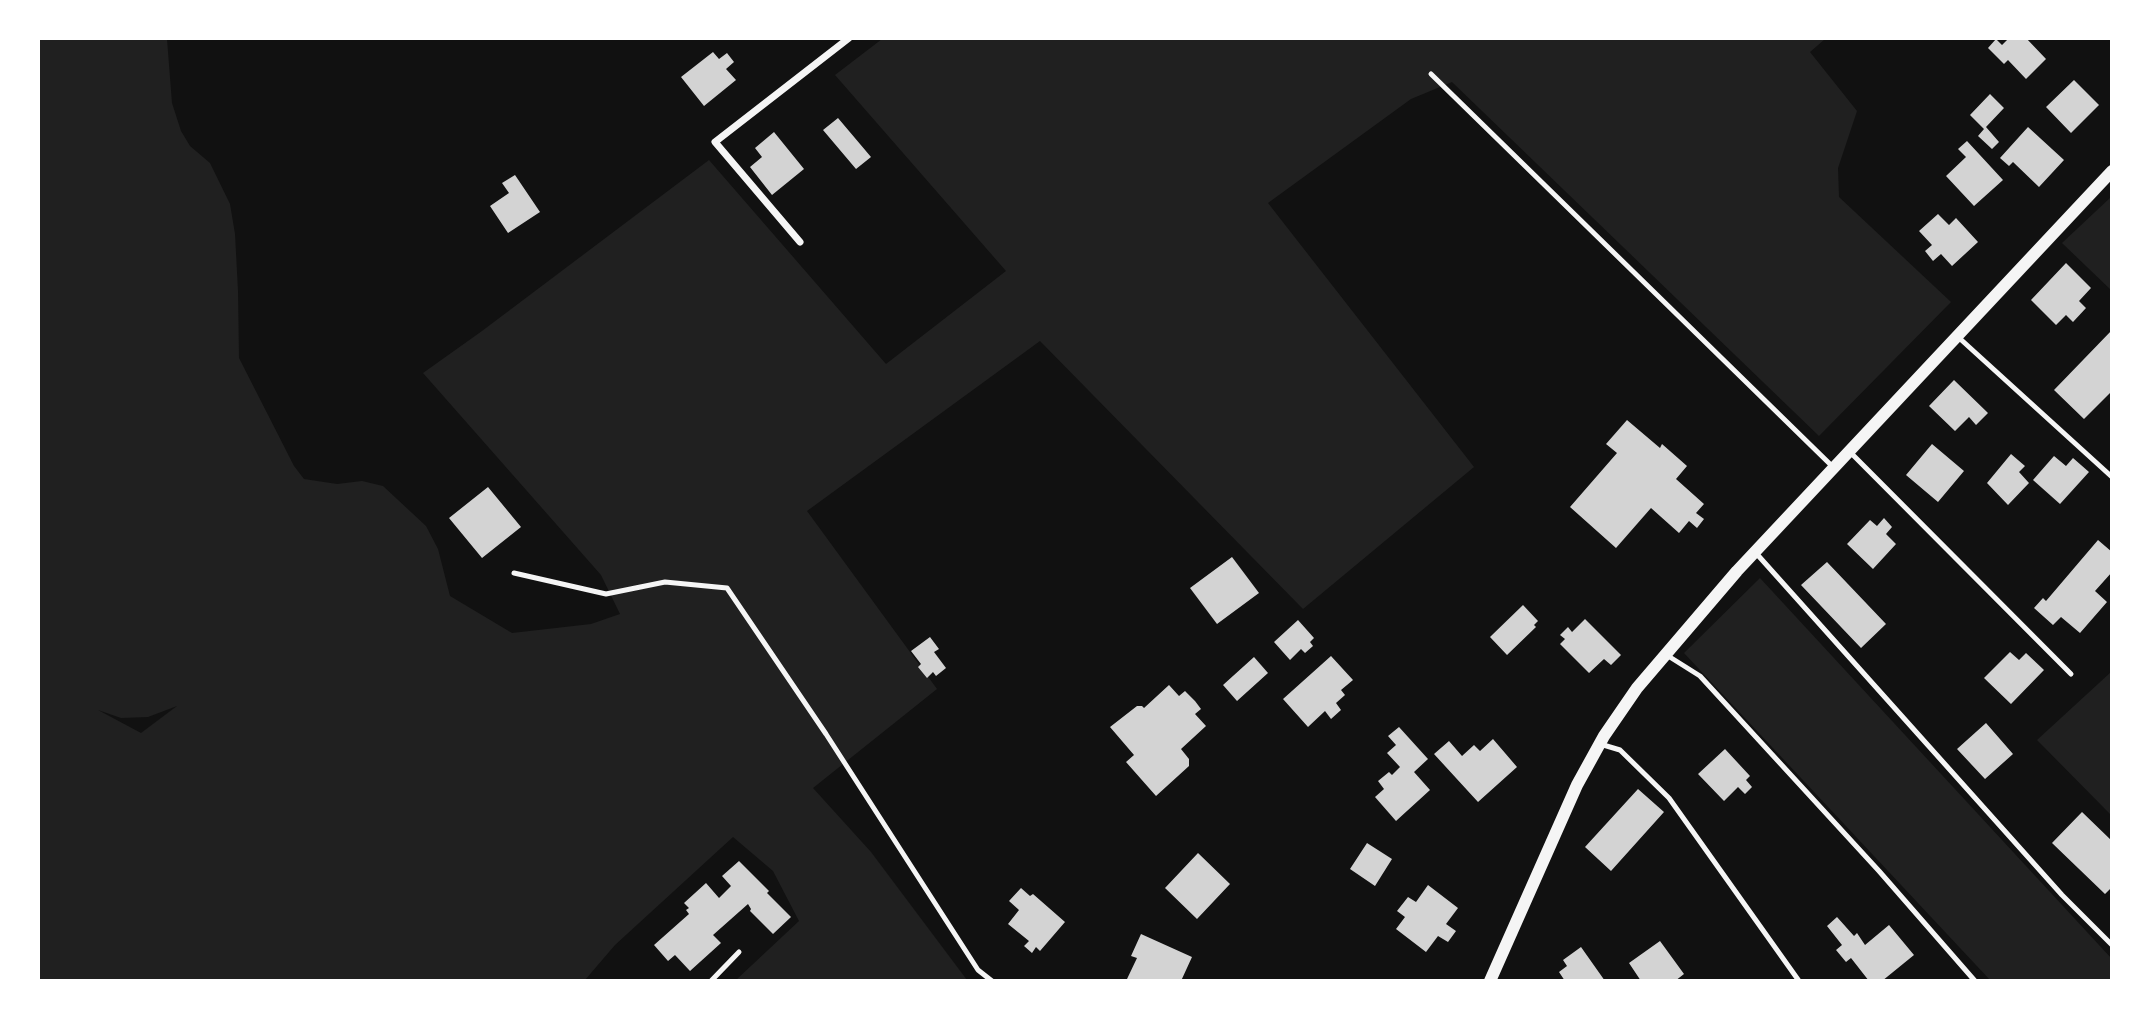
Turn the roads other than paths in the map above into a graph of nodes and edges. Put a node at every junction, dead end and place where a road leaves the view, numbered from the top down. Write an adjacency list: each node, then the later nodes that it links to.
1 (849, 38): 4 (street)
2 (1431, 74): 7 (lane)
3 (2112, 172): 5 (street)
4 (800, 242)
5 (1956, 336): 6 (street); 8 (lane)
6 (1849, 451): 7 (street); 12 (lane)
7 (1833, 467): 9 (street)
8 (2112, 477)
9 (1755, 552): 11 (street); 14 (lane)
10 (514, 573): 17 (lane)
11 (1665, 654): 13 (street); 20 (lane)
12 (2071, 674)
13 (1600, 744): 18 (street); 19 (lane)
14 (2112, 945)
15 (739, 952): 16 (lane)
16 (711, 981)
17 (992, 981)
18 (1490, 981)
19 (1799, 981)
20 (1975, 981)

